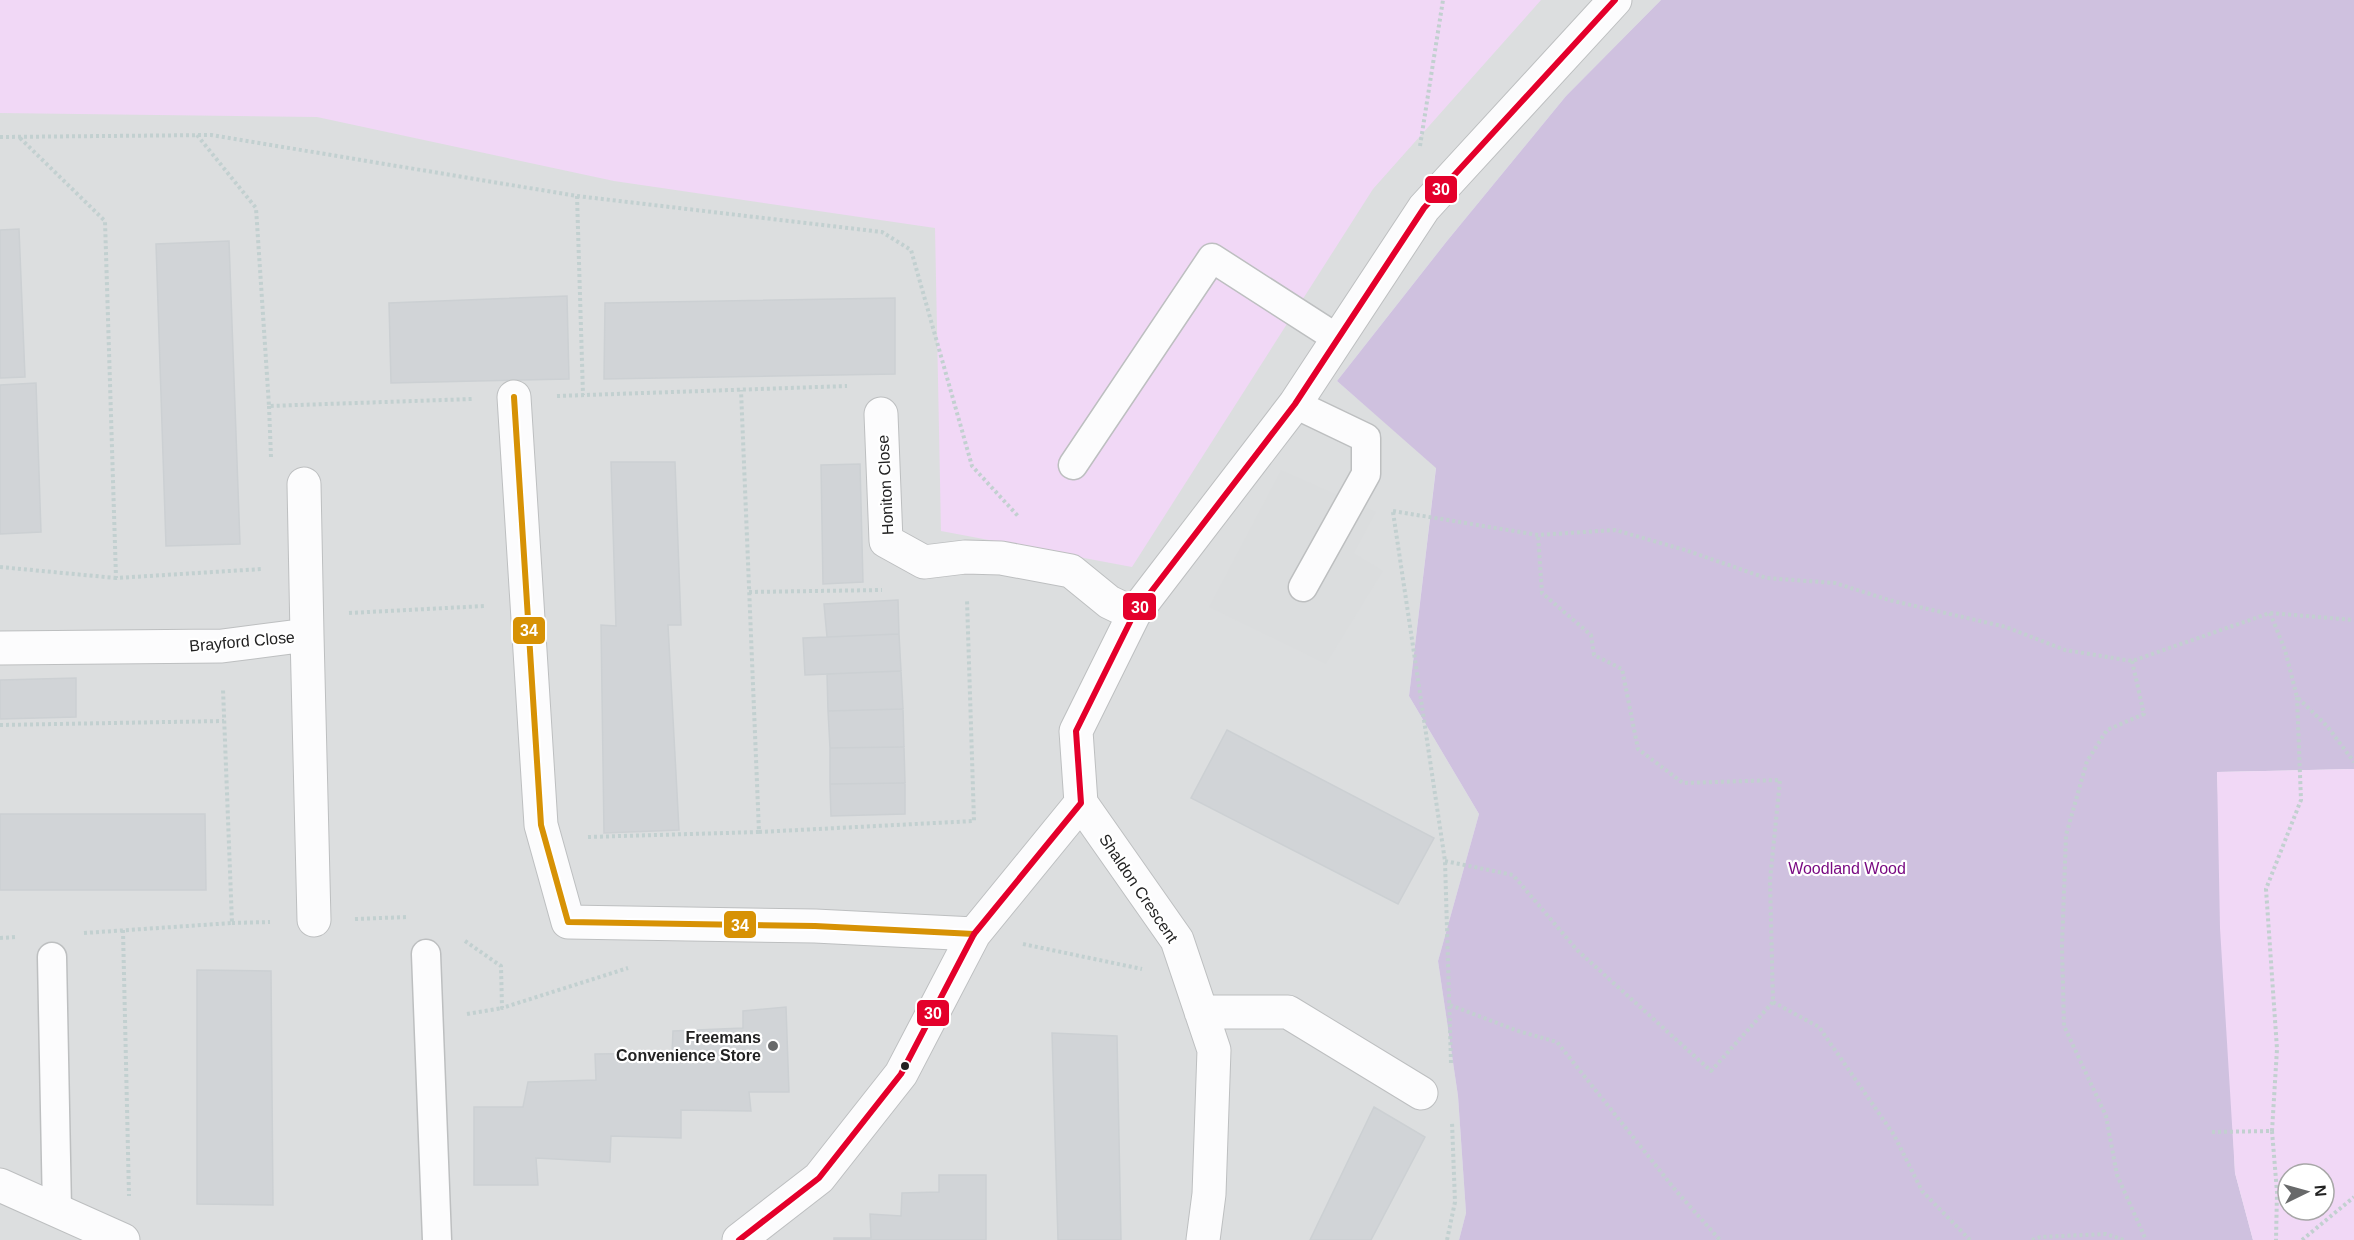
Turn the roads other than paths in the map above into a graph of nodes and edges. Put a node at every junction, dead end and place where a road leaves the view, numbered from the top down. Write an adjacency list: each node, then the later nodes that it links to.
1 (1615, 0): 2 (street)
2 (1338, 339): 4 (street); 6 (lane)
3 (514, 397): 14 (street)
4 (1295, 404): 8 (lane); 9 (street)
5 (881, 414): 9 (street, Honiton Close)
6 (1073, 465)
7 (304, 484): 10 (street)
8 (1303, 587)
9 (1134, 614): 12 (street)
10 (307, 625): 11 (street, Brayford Close); 13 (street, Brayford Close)
11 (0, 648)
12 (1081, 803): 14 (street); 17 (street, Shaldon Crescent)
13 (314, 920)
14 (974, 934): 23 (street)
15 (426, 954): 22 (lane)
16 (52, 957): 20 (lane)
17 (1201, 1012): 18 (street); 24 (street, Shaldon Crescent)
18 (1421, 1093)
19 (0, 1185): 20 (street)
20 (57, 1210): 21 (street)
21 (123, 1240)
22 (437, 1240)
23 (739, 1240)
24 (1203, 1240)

